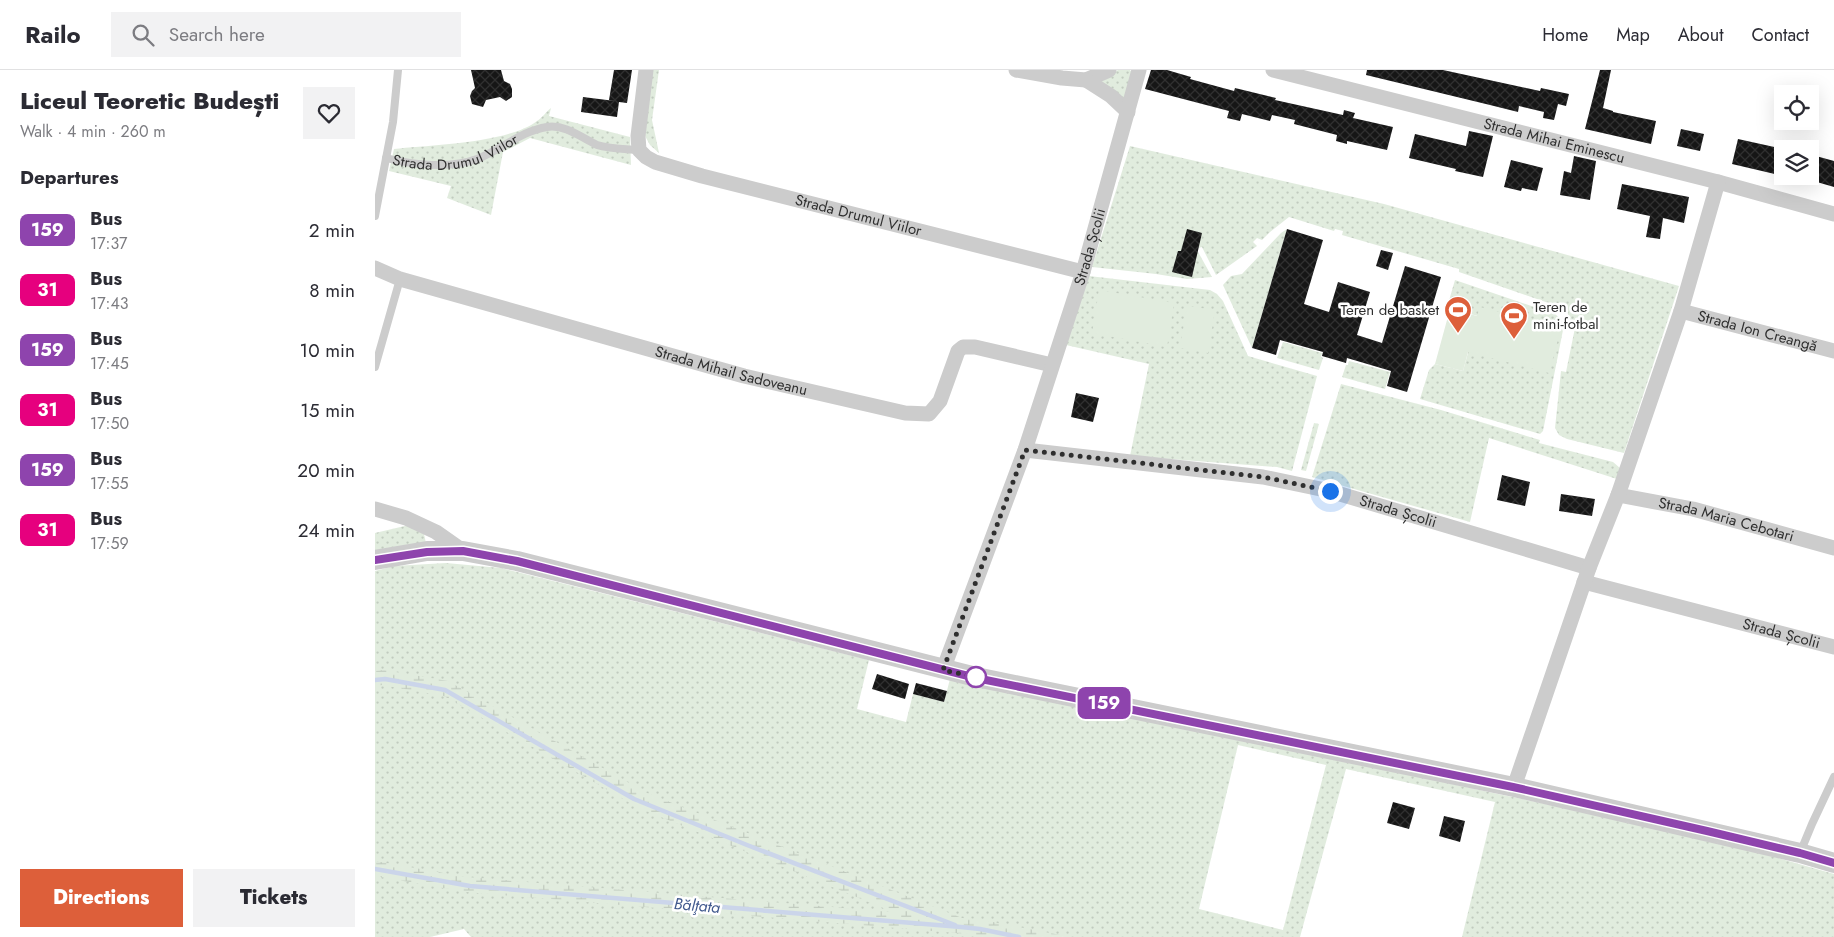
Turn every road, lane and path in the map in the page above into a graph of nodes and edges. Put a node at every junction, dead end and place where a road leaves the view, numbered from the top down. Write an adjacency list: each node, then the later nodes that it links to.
1 (398, 70): 10 (lane)
2 (646, 70): 9 (street)
3 (1016, 70): 7 (street)
4 (1109, 70): 7 (street)
5 (1139, 70): 8 (street, Strada Școlii)
6 (1273, 70): 11 (street, Strada Mihai Eminescu)
7 (1086, 80): 8 (street)
8 (1128, 112): 15 (street, Strada Școlii)
9 (639, 150): 10 (lane, Strada Drumul Viilor); 15 (street, Strada Drumul Viilor)
10 (386, 158): 13 (lane)
11 (1718, 182): 12 (street, Strada Mihai Eminescu); 17 (street)
12 (1834, 214)
13 (375, 216)
14 (375, 268): 16 (street, Strada Mihail Sadoveanu)
15 (1083, 272): 19 (street, Strada Școlii)
16 (400, 279): 19 (street, Strada Mihail Sadoveanu); 20 (lane)
17 (1681, 311): 18 (street, Strada Ion Creangă); 22 (street)
18 (1834, 351)
19 (1052, 365): 21 (street, Strada Școlii)
20 (375, 367)
21 (1025, 450): 27 (street, Strada Școlii); 29 (street, Strada Școlii)
22 (1618, 495): 24 (street, Strada Maria Cebotari); 27 (street)
23 (375, 509): 25 (street)
24 (1834, 548)
25 (463, 551): 26 (street); 29 (street)
26 (375, 560)
27 (1586, 575): 28 (street, Strada Școlii); 31 (street)
28 (1834, 646)
29 (943, 670): 31 (street)
30 (1834, 777): 32 (lane)
31 (1513, 787): 32 (street)
32 (1800, 853): 33 (street)
33 (1834, 864)

